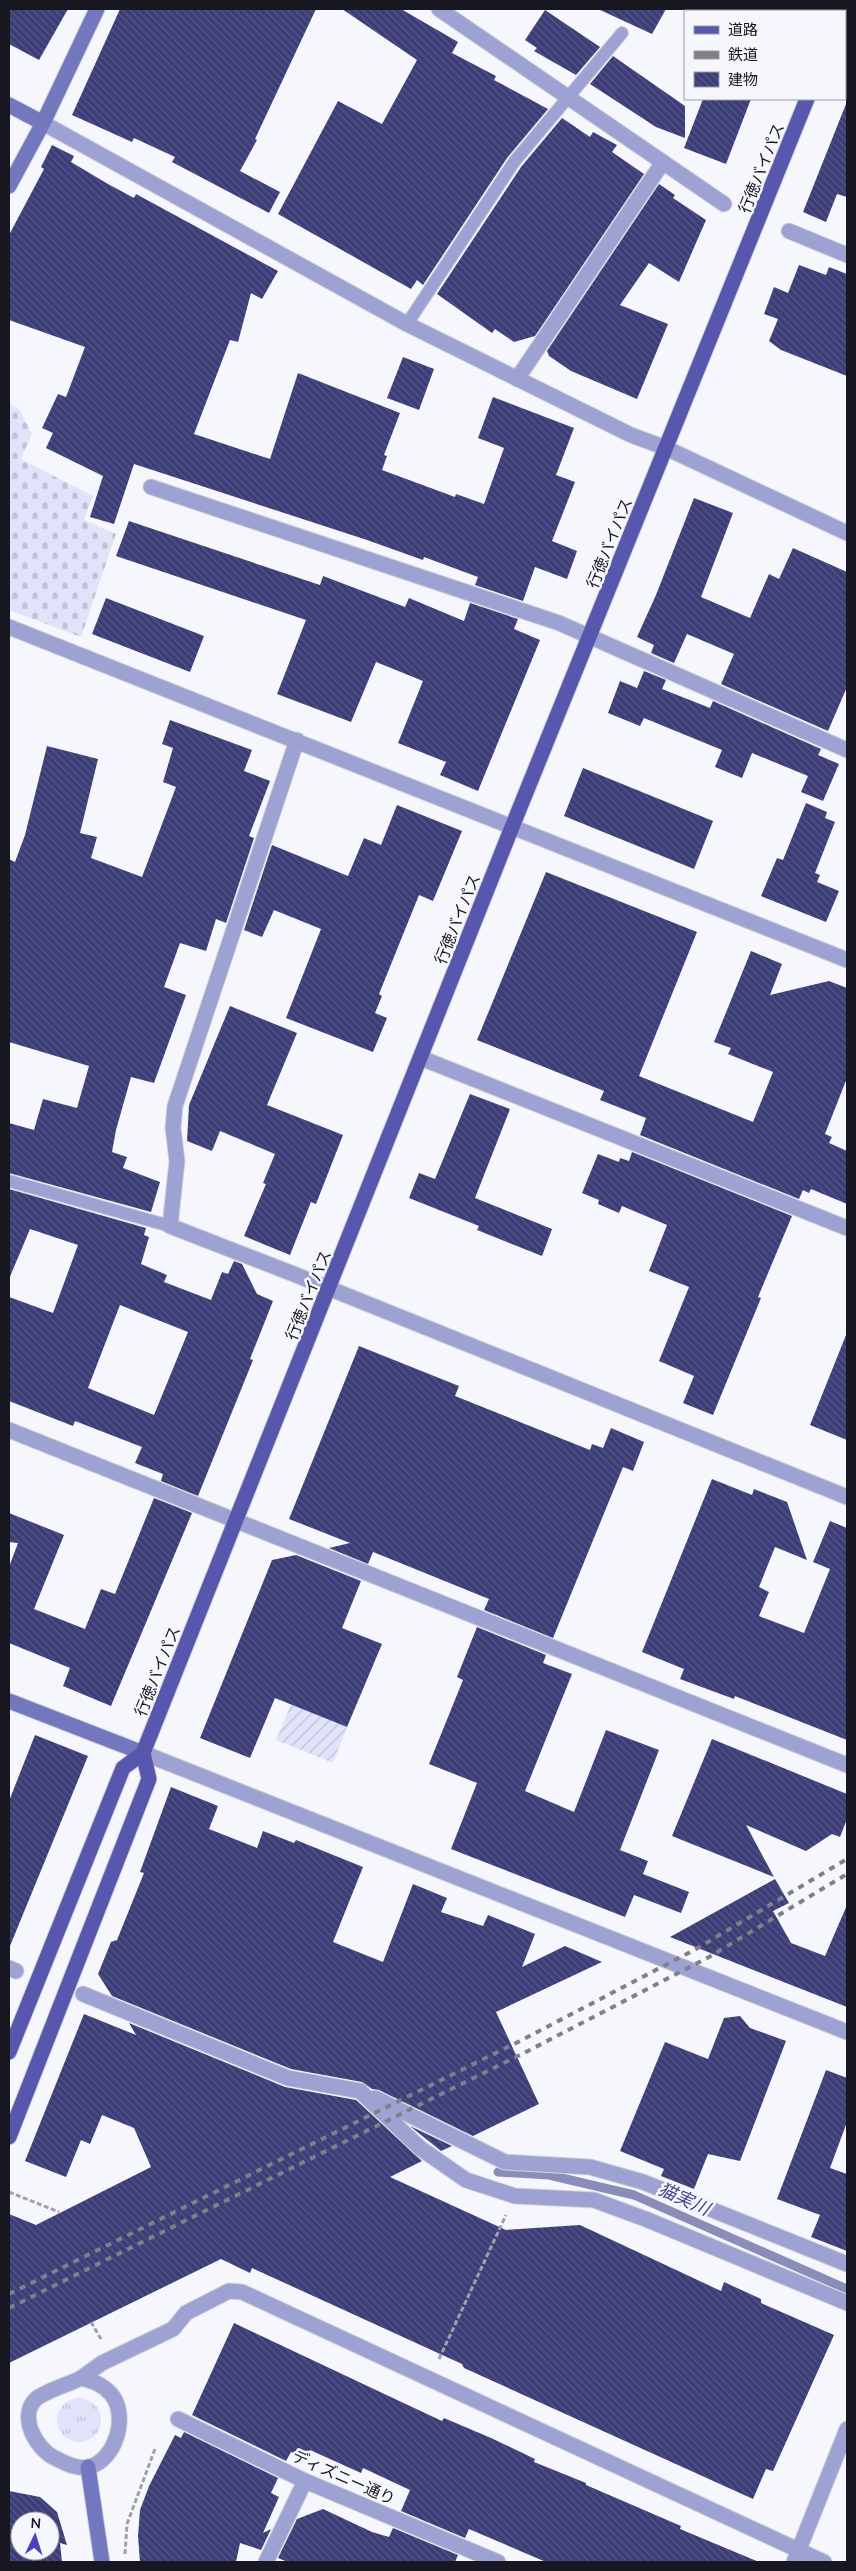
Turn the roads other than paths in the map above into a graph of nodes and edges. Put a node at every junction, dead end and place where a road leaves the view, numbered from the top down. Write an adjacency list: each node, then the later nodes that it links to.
1 (97, 9): 7 (street)
2 (439, 9): 4 (street)
3 (622, 33): 4 (lane)
4 (568, 97): 8 (street); 13 (lane)
5 (807, 100): 15 (main road, 行徳バイパス)
6 (9, 104): 7 (street)
7 (43, 123): 9 (street); 13 (street)
8 (663, 162): 10 (street); 14 (street)
9 (9, 186)
10 (724, 204)
11 (789, 231): 12 (street)
12 (847, 255)
13 (407, 324): 14 (street)
14 (517, 379): 15 (street)
15 (666, 448): 17 (street); 19 (main road, 行徳バイパス)
16 (152, 487): 19 (street)
17 (847, 533)
18 (9, 626): 20 (street)
19 (590, 636): 21 (street); 22 (main road, 行徳バイパス)
20 (297, 740): 22 (street); 26 (street)
21 (847, 750)
22 (512, 826): 23 (street); 24 (main road, 行徳バイパス)
23 (847, 960)
24 (421, 1058): 27 (street); 28 (main road, 行徳バイパス)
25 (9, 1181): 26 (lane)
26 (170, 1226): 28 (street)
27 (847, 1228)
28 (330, 1288): 30 (street); 31 (main road, 行徳バイパス)
29 (9, 1430): 31 (street)
30 (847, 1497)
31 (235, 1520): 33 (main road, 行徳バイパス); 34 (street)
32 (9, 1701): 33 (street)
33 (143, 1753): 36 (street); 37 (main road); 39 (main road)
34 (847, 1765)
35 (83, 1994): 38 (street)
36 (847, 2032)
37 (9, 2052)
38 (360, 2091): 40 (street); 41 (street)
39 (9, 2137)
40 (847, 2264)
41 (847, 2303)
42 (81, 2378): 45 (street); 45 (street); 47 (street)
43 (178, 2419): 46 (street, ディズニー通り)
44 (847, 2429): 47 (street)
45 (88, 2467): 48 (street)
46 (305, 2481): 49 (street); 50 (street, ディズニー通り)
47 (796, 2557): 51 (street)
48 (102, 2562)
49 (266, 2562)
50 (498, 2562)
51 (824, 2562)

